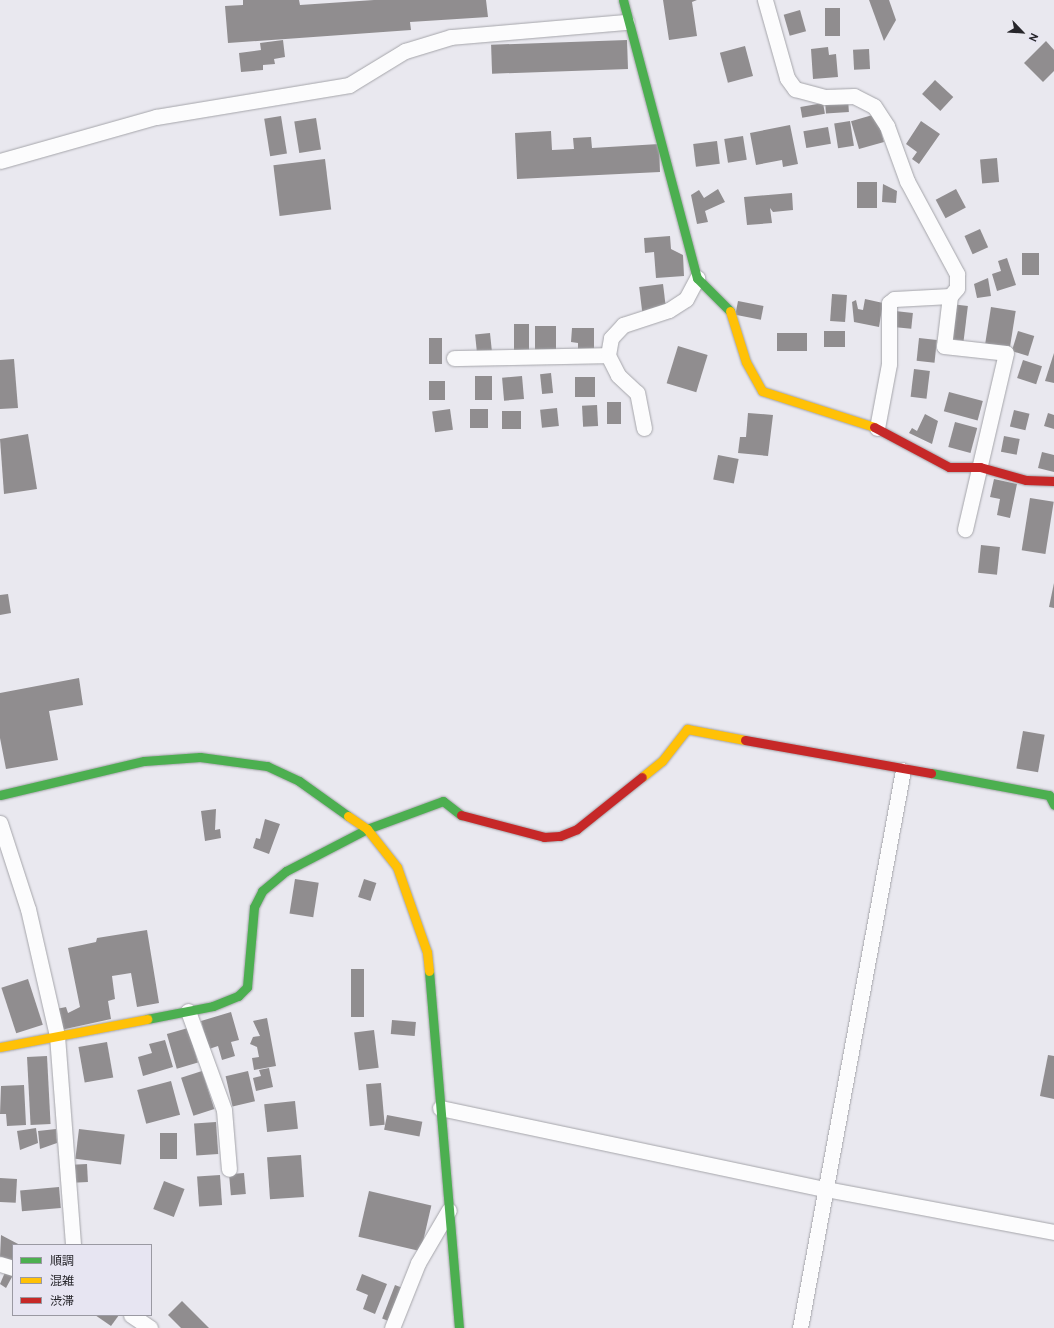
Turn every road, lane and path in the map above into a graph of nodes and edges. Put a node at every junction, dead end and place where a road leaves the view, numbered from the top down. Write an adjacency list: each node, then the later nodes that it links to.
1 (623, 0): 3 (street)
2 (765, 0): 6 (street)
3 (626, 22): 4 (street); 5 (street)
4 (0, 161)
5 (697, 278): 7 (street); 10 (street)
6 (950, 296): 10 (street); 11 (street)
7 (608, 355): 8 (street); 9 (street)
8 (454, 358)
9 (644, 428)
10 (877, 428): 11 (street)
11 (980, 467): 12 (street); 13 (street)
12 (1054, 481)
13 (965, 529)
14 (903, 770): 16 (street); 18 (street); 24 (street)
15 (0, 795): 18 (street)
16 (1054, 805)
17 (0, 822): 20 (street)
18 (368, 829): 19 (street); 22 (street)
19 (188, 1011): 20 (street); 23 (street)
20 (57, 1036): 21 (street); 27 (street)
21 (0, 1047)
22 (440, 1108): 24 (street); 25 (street)
23 (229, 1169)
24 (826, 1190): 26 (street); 34 (street)
25 (449, 1210): 32 (street); 33 (street)
26 (1054, 1232)
27 (73, 1244)
28 (0, 1264): 29 (street)
29 (12, 1268)
30 (133, 1316): 31 (street)
31 (150, 1328)
32 (392, 1328)
33 (459, 1328)
34 (800, 1328)

